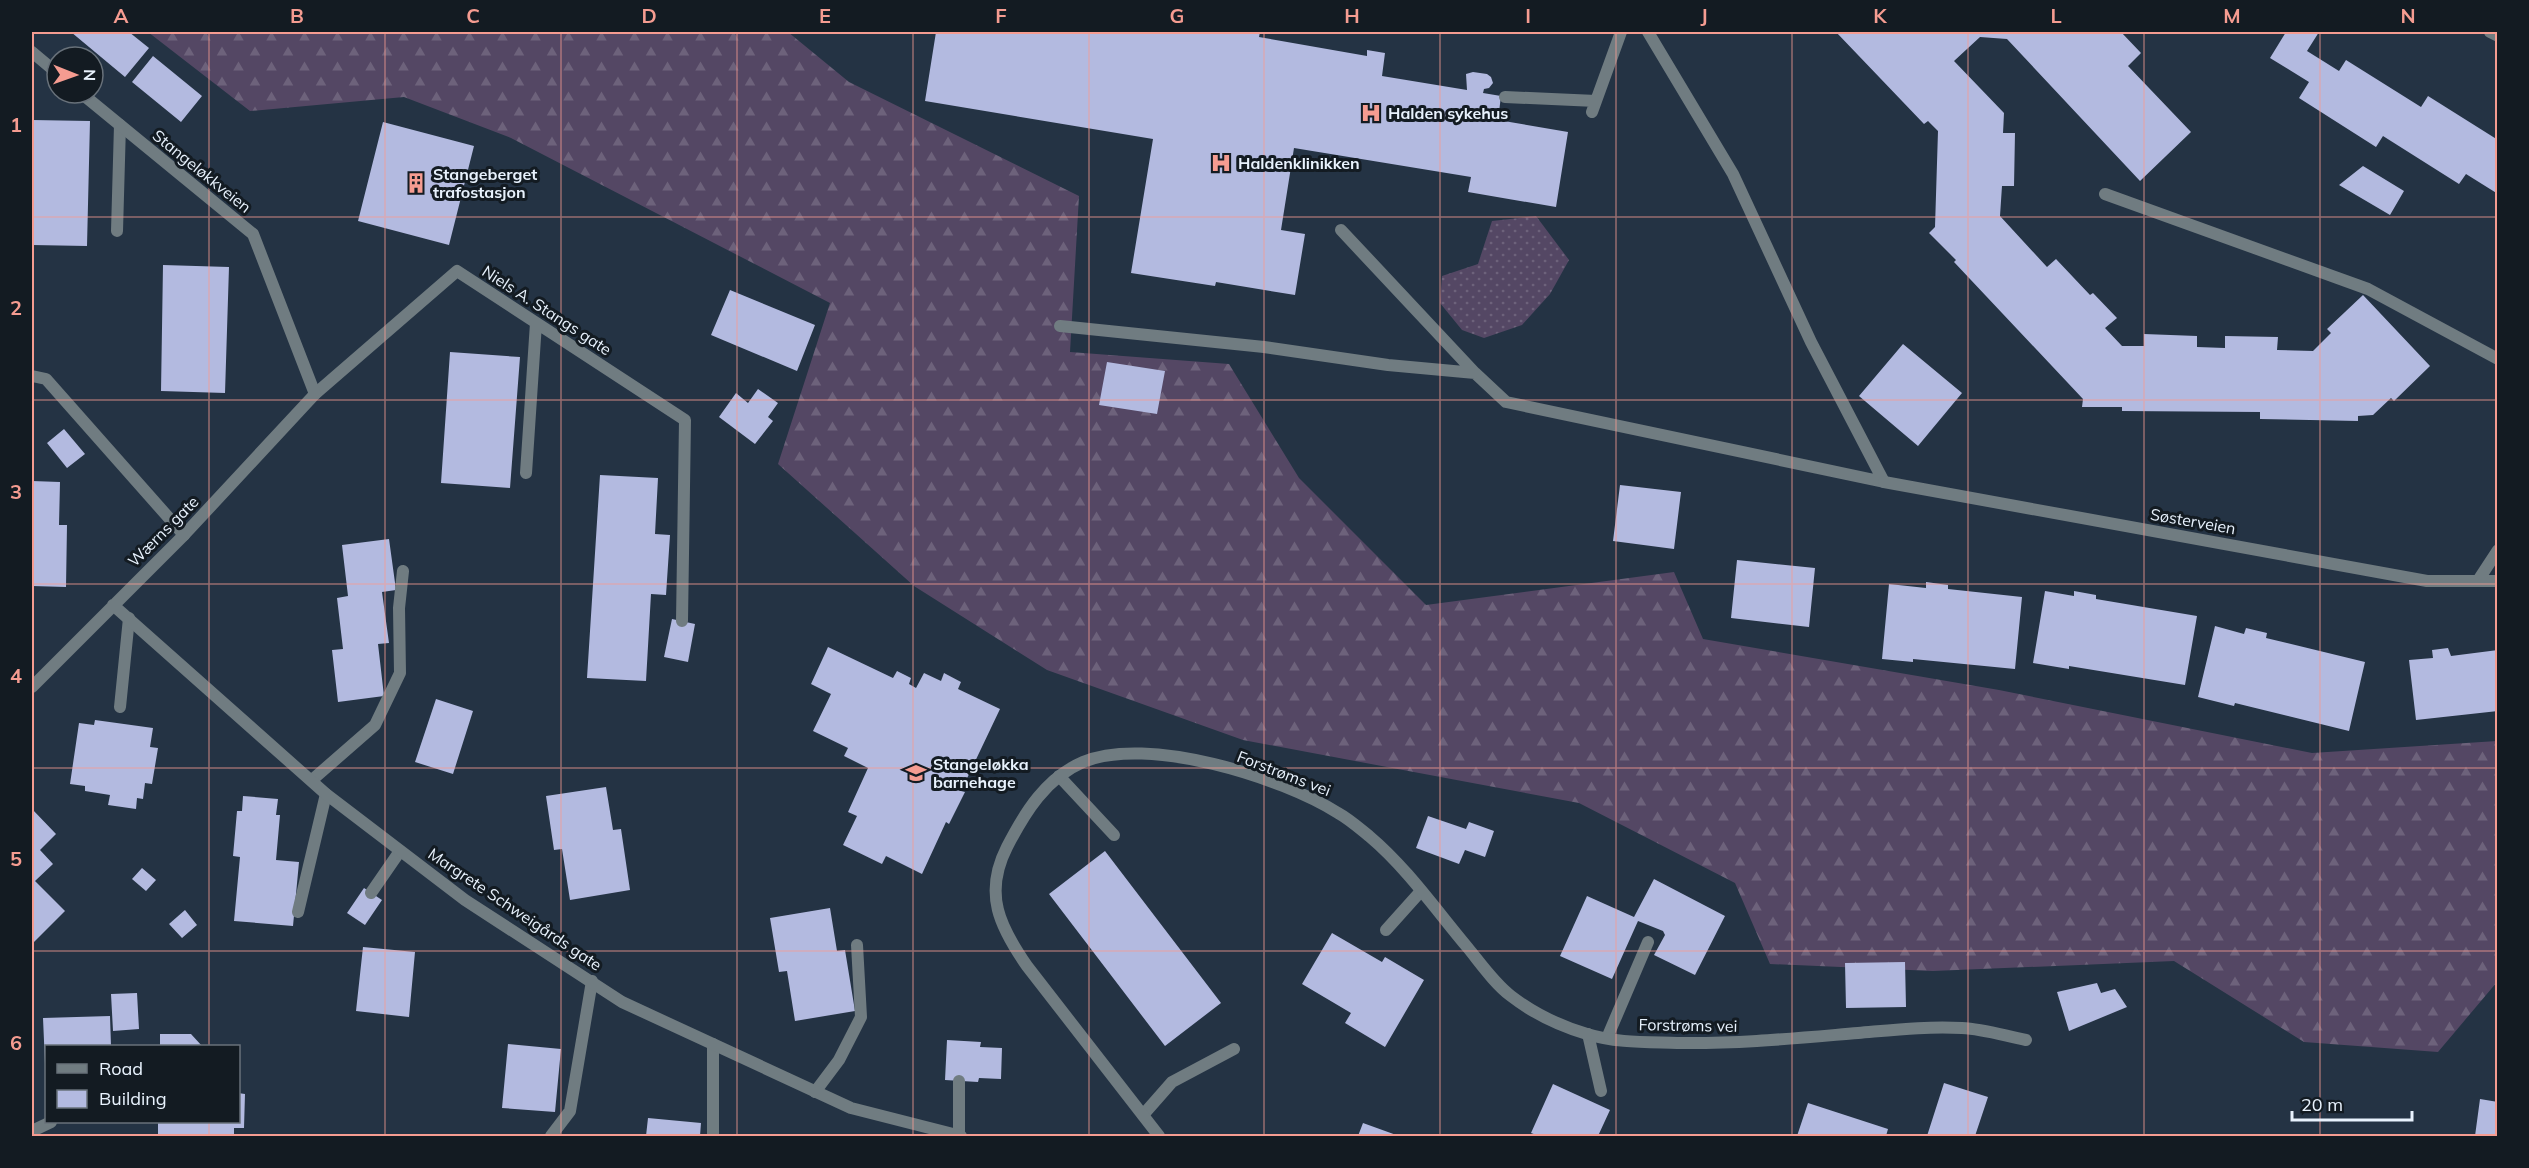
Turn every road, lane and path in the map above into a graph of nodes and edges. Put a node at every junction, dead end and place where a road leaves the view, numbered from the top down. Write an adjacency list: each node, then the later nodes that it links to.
1 (1621, 32): 7 (street)
2 (1648, 32): 20 (street)
3 (2490, 32): 4 (street)
4 (2498, 36)
5 (32, 52): 6 (street)
6 (45, 63)
7 (1505, 97)
8 (96, 105): 9 (street, Stangeløkkveien)
9 (120, 125): 12 (street); 18 (street, Stangeløkkveien)
10 (2105, 194): 15 (street)
11 (1341, 230): 16 (street, Søsterveien)
12 (117, 231)
13 (536, 323): 18 (street, Niels A. Stangs gate); 19 (street); 29 (street, Niels A. Stangs gate)
14 (1060, 326): 16 (street)
15 (2498, 358)
16 (1475, 373): 20 (street, Søsterveien)
17 (32, 376): 21 (street)
18 (315, 394): 21 (street, Wærns gate)
19 (526, 473)
20 (1884, 482): 25 (street, Søsterveien)
21 (184, 535): 27 (street, Wærns gate)
22 (2498, 549): 25 (street)
23 (2498, 563): 25 (street)
24 (403, 571): 33 (street)
25 (2482, 575): 26 (street, Søsterveien)
26 (2498, 581)
27 (113, 604): 28 (street, Margrete Schweigårds gate); 30 (street, Wærns gate)
28 (129, 618): 31 (street); 33 (street, Margrete Schweigårds gate)
29 (682, 621)
30 (32, 687)
31 (120, 707)
32 (1059, 776): 35 (street); 37 (street, Forstrøms vei); 52 (street, Forstrøms vei)
33 (312, 780): 34 (street, Margrete Schweigårds gate)
34 (326, 794): 36 (street, Margrete Schweigårds gate); 39 (street)
35 (1114, 835)
36 (400, 851): 38 (street); 43 (street, Margrete Schweigårds gate)
37 (1421, 891): 40 (street); 44 (street, Forstrøms vei)
38 (371, 893)
39 (298, 912)
40 (1386, 930)
41 (1648, 942): 45 (street)
42 (857, 945): 51 (street)
43 (592, 981): 47 (street, Margrete Schweigårds gate); 56 (street)
44 (1588, 1035): 45 (street, Forstrøms vei); 50 (street)
45 (1607, 1038): 46 (street, Forstrøms vei)
46 (2026, 1040)
47 (713, 1044): 51 (street, Margrete Schweigårds gate); 57 (street)
48 (1234, 1048): 52 (street)
49 (959, 1081): 55 (street)
50 (1600, 1091)
51 (815, 1092): 55 (street, Margrete Schweigårds gate)
52 (1143, 1115): 58 (street, Forstrøms vei)
53 (49, 1123): 54 (street)
54 (32, 1131)
55 (960, 1136)
56 (551, 1137)
57 (713, 1137)
58 (1159, 1137)

